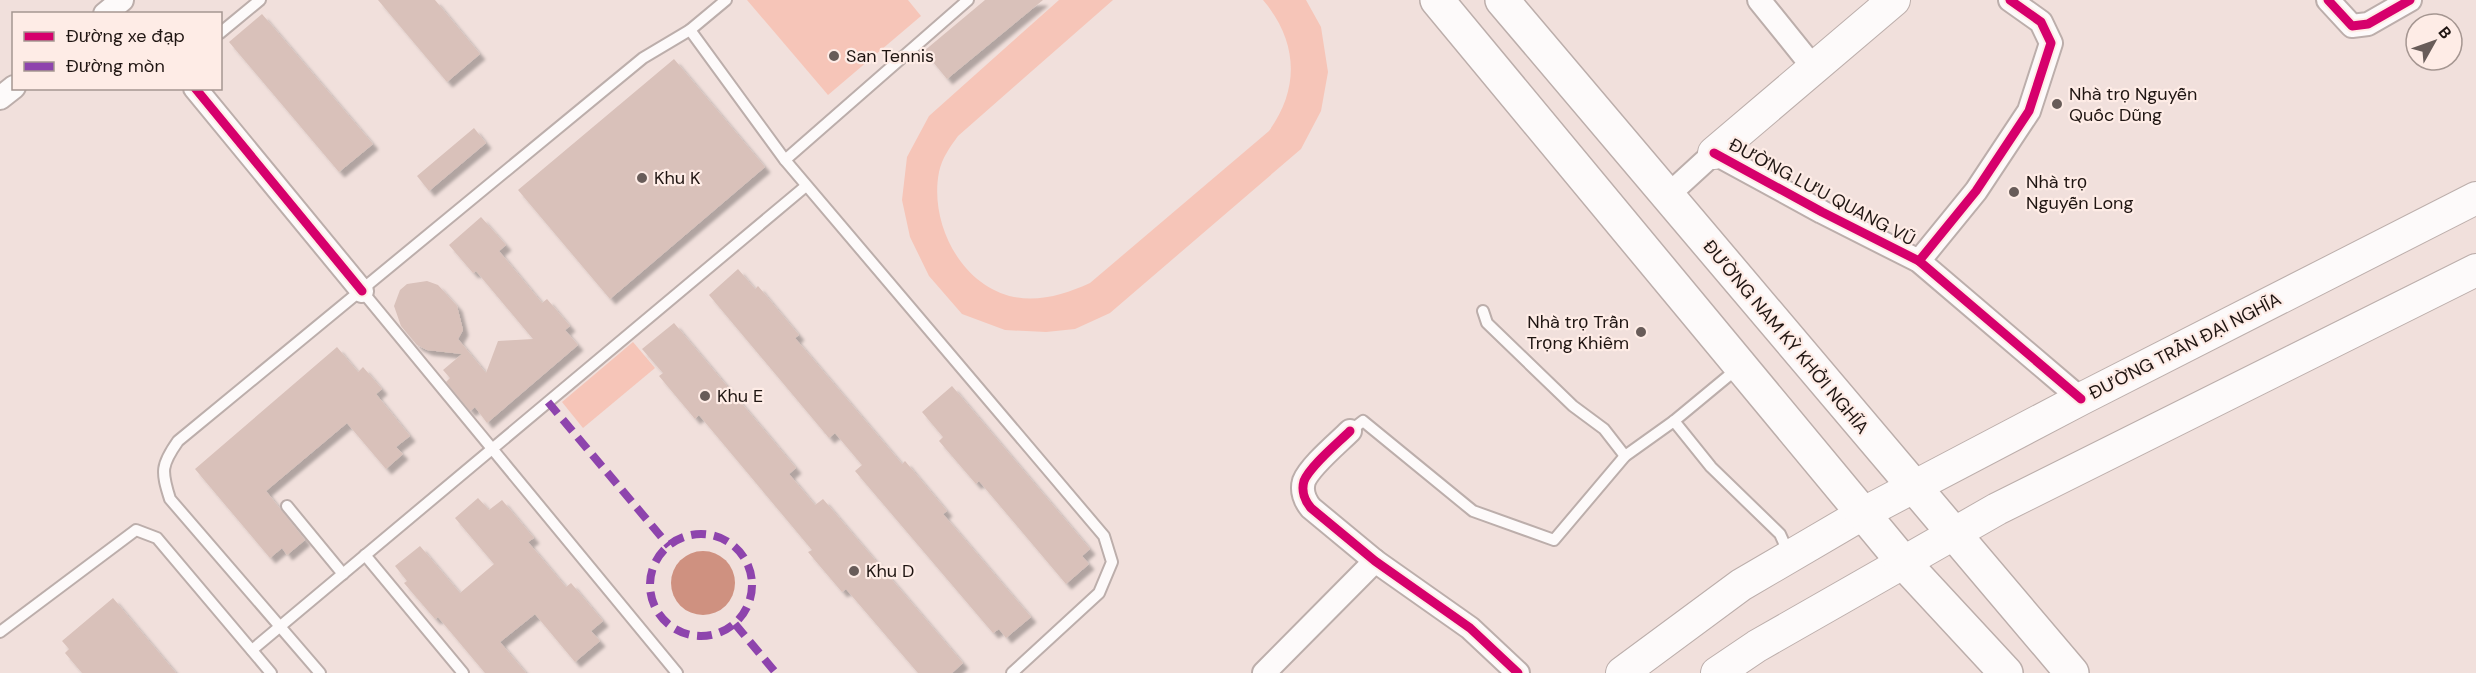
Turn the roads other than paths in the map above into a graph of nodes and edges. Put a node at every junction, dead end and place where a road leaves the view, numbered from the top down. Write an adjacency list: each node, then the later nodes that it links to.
1 (121, 0): 12 (street); 13 (street)
2 (260, 0): 15 (lane)
3 (726, 0): 14 (lane)
4 (968, 0): 21 (lane)
5 (1437, 0): 29 (main road)
6 (1502, 0): 23 (main road, ĐƯỜNG NAM KỲ KHỞI NGHĨA)
7 (1759, 0): 16 (street)
8 (1894, 0): 16 (main road)
9 (2010, 0): 25 (street)
10 (2328, 0): 11 (street)
11 (2410, 0)
12 (107, 12)
13 (130, 12)
14 (690, 30): 21 (lane); 27 (lane)
15 (222, 31)
16 (1813, 67): 20 (main road)
17 (12, 89): 19 (street)
18 (197, 90): 27 (street)
19 (0, 98)
20 (1714, 153): 23 (street); 25 (street, ĐƯỜNG LƯU QUANG VŨ)
21 (785, 160): 22 (lane)
22 (806, 186): 33 (lane); 51 (lane)
23 (1667, 196): 35 (main road, ĐƯỜNG NAM KỲ KHỞI NGHĨA)
24 (2476, 198): 30 (main road, ĐƯỜNG TRẦN ĐẠI NGHĨA)
25 (1919, 261): 30 (street, ĐƯỜNG LƯU QUANG VŨ)
26 (2462, 277): 38 (main road)
27 (362, 291): 33 (lane); 44 (lane)
28 (1483, 311): 34 (lane)
29 (1741, 365): 31 (lane); 37 (main road)
30 (2080, 399): 35 (main road, ĐƯỜNG TRẦN ĐẠI NGHĨA)
31 (1674, 421): 34 (lane); 40 (lane)
32 (1350, 431): 34 (lane); 41 (street)
33 (491, 450): 39 (lane); 50 (lane)
34 (1625, 456)
35 (1912, 487): 37 (main road, ĐƯỜNG TRẦN ĐẠI NGHĨA); 38 (main road, ĐƯỜNG NAM KỲ KHỞI NGHĨA)
36 (287, 506): 43 (lane)
37 (1864, 513): 40 (main road, ĐƯỜNG TRẦN ĐẠI NGHĨA); 42 (main road)
38 (1954, 535): 42 (main road); 57 (main road, ĐƯỜNG NAM KỲ KHỞI NGHĨA)
39 (365, 555): 43 (lane); 49 (lane)
40 (1790, 556): 54 (main road, ĐƯỜNG TRẦN ĐẠI NGHĨA)
41 (1375, 561): 52 (street); 53 (street)
42 (1904, 563): 55 (main road); 56 (main road)
43 (343, 574): 44 (lane)
44 (280, 626): 46 (lane); 48 (lane)
45 (0, 632): 46 (lane)
46 (252, 650): 47 (lane)
47 (271, 673)
48 (321, 673)
49 (463, 673)
50 (677, 673)
51 (1012, 673)
52 (1264, 673)
53 (1518, 673)
54 (1622, 673)
55 (1717, 673)
56 (2006, 673)
57 (2072, 673)

